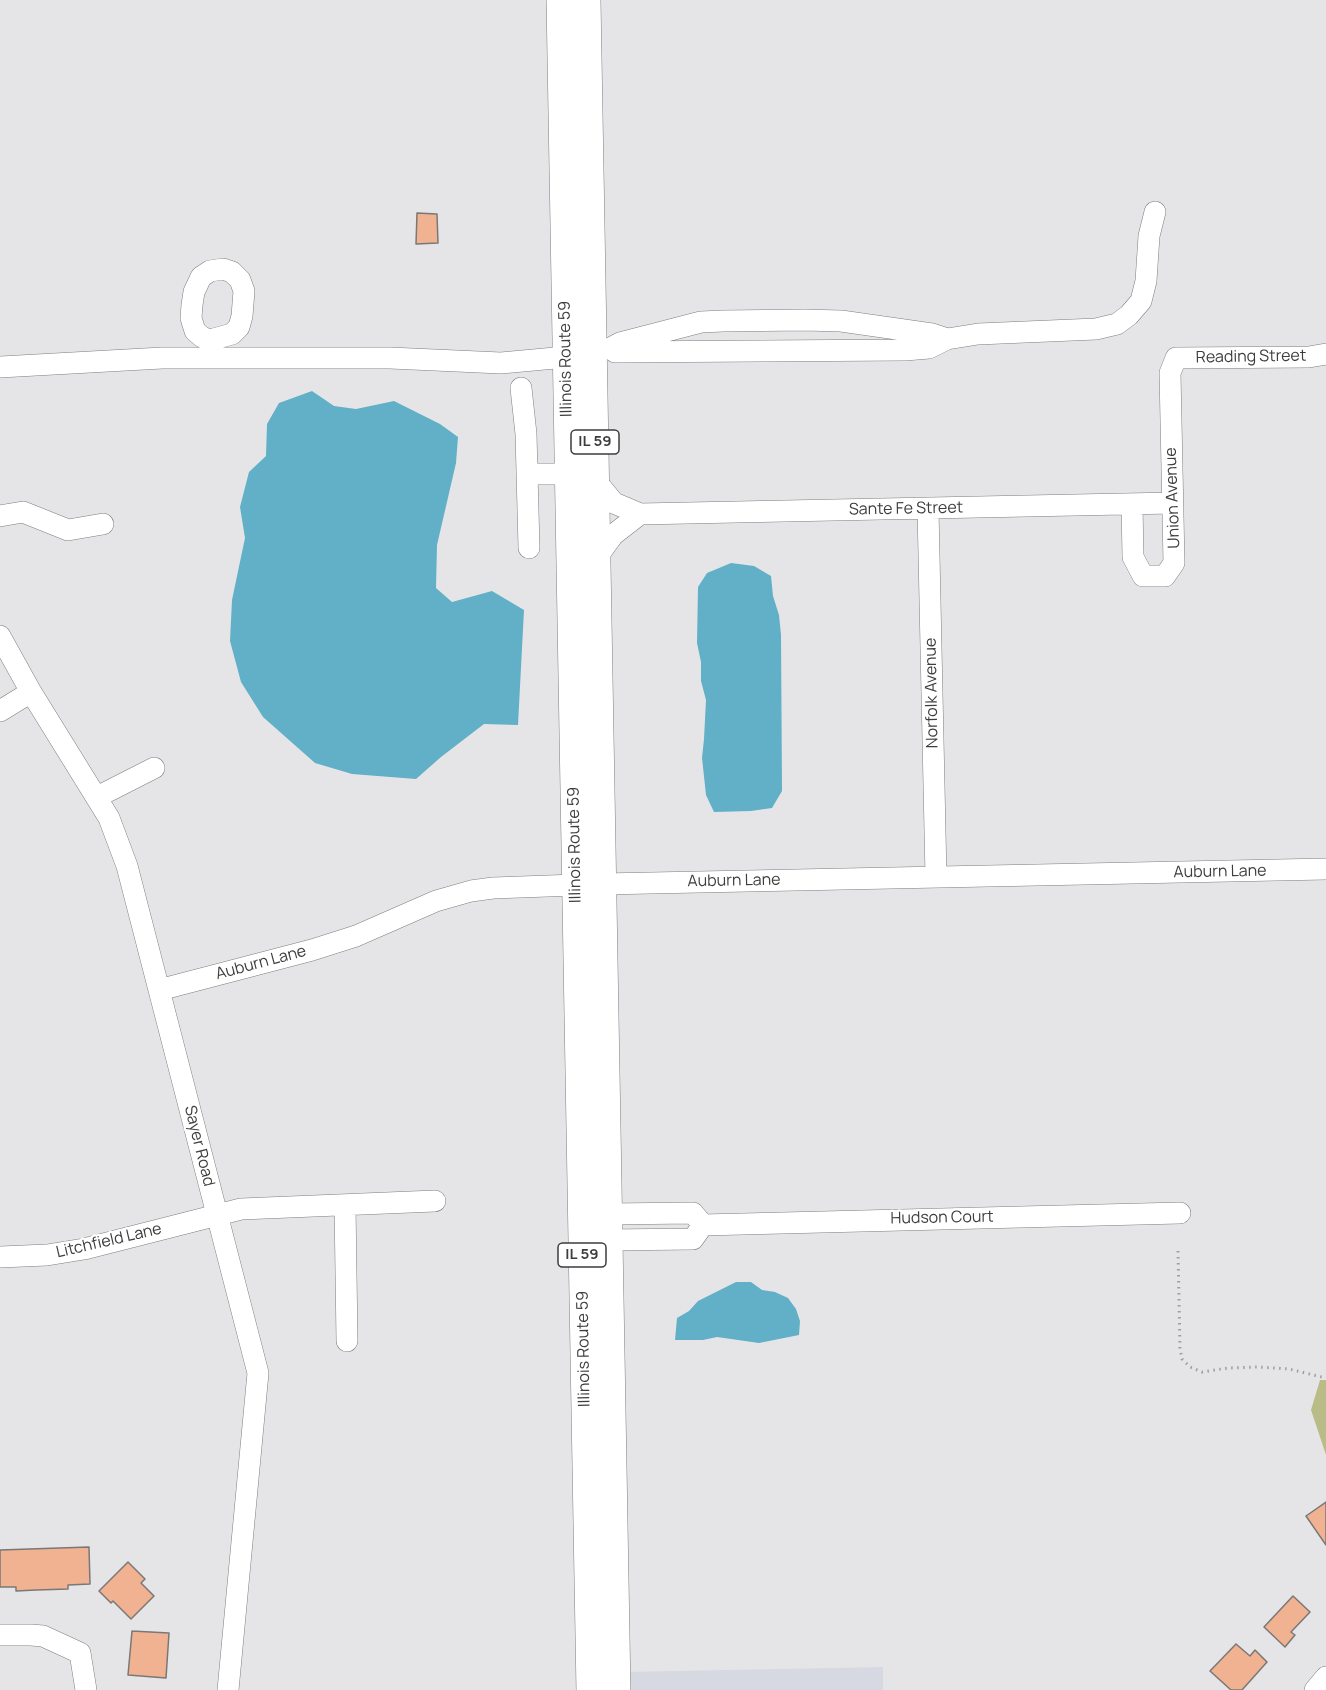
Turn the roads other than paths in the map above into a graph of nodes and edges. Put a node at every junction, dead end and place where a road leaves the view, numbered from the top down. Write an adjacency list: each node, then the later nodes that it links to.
1 (560, 0): 9 (main road, Illinois Route 59 / IL 59)
2 (587, 0): 7 (main road, Illinois Route 59 / IL 59)
3 (1155, 212): 6 (street)
4 (195, 331): 5 (street); 5 (street); 11 (street)
5 (232, 334): 12 (street)
6 (947, 339): 7 (street); 7 (street)
7 (601, 349): 17 (main road, Illinois Route 59 / IL 59)
8 (1326, 354): 10 (street, Reading Street)
9 (566, 357): 12 (street); 16 (main road, Illinois Route 59 / IL 59)
10 (1176, 357): 18 (street, Union Avenue)
11 (167, 358): 12 (street); 13 (street)
12 (251, 358)
13 (0, 367)
14 (521, 388): 15 (street)
15 (528, 474): 16 (street); 24 (street)
16 (568, 474): 34 (main road, Illinois Route 59 / IL 59)
17 (595, 480): 21 (street, Sante Fe Street); 25 (main road, Illinois Route 59 / IL 59)
18 (1173, 503): 19 (street, Sante Fe Street); 19 (street, Union Avenue)
19 (1132, 505): 20 (street, Sante Fe Street)
20 (928, 509): 21 (street, Sante Fe Street); 32 (street, Norfolk Avenue)
21 (640, 514): 25 (street)
22 (0, 516): 23 (street)
23 (103, 524)
24 (529, 548)
25 (597, 557): 33 (main road, Illinois Route 59 / IL 59)
26 (0, 636): 27 (street, Sayer Road)
27 (31, 692): 28 (street); 30 (street, Sayer Road)
28 (0, 711)
29 (154, 768): 30 (street)
30 (97, 797): 35 (street, Sayer Road)
31 (1326, 869): 32 (street, Auburn Lane)
32 (936, 877): 33 (street, Auburn Lane)
33 (603, 884): 34 (street, Auburn Lane); 40 (main road, Illinois Route 59 / IL 59)
34 (576, 885): 35 (street, Auburn Lane); 47 (main road, Illinois Route 59 / IL 59)
35 (159, 990): 39 (street, Sayer Road)
36 (435, 1201): 37 (street, Litchfield Lane)
37 (345, 1205): 39 (street, Litchfield Lane); 42 (street)
38 (1180, 1213): 40 (street, Hudson Court)
39 (217, 1214): 41 (street, Litchfield Lane); 46 (street, Sayer Road)
40 (609, 1227): 48 (main road, Illinois Route 59 / IL 59)
41 (0, 1257)
42 (347, 1341)
43 (0, 1635): 45 (street)
44 (1326, 1677): 49 (street)
45 (86, 1690)
46 (228, 1690)
47 (590, 1690)
48 (617, 1690)
49 (1315, 1690)

